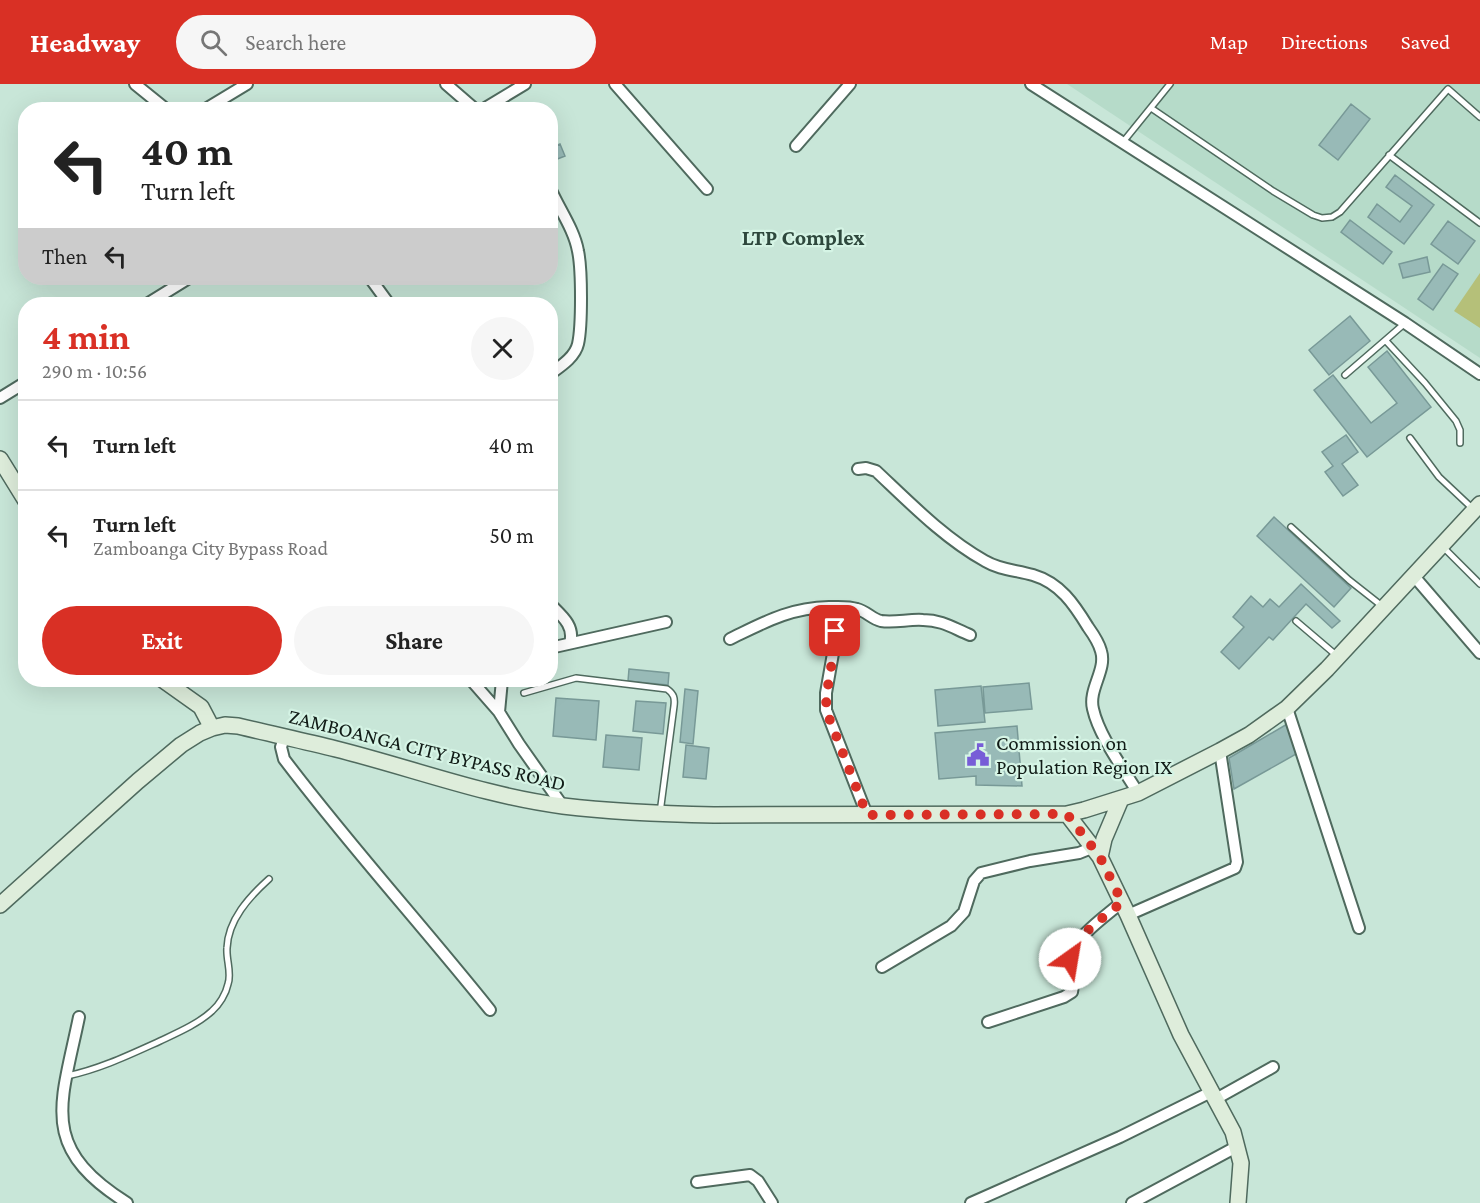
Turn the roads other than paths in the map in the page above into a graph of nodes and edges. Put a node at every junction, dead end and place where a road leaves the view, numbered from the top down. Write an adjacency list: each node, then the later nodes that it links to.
1 (135, 84): 11 (street)
2 (247, 84): 12 (street)
3 (446, 84): 13 (street)
4 (525, 84): 10 (street)
5 (615, 84): 20 (street)
6 (849, 84): 18 (street)
7 (1031, 84): 17 (street)
8 (1170, 84): 15 (lane)
9 (1450, 87): 16 (lane); 19 (lane)
10 (500, 100): 14 (street)
11 (157, 102)
12 (217, 102)
13 (467, 102)
14 (496, 102)
15 (1151, 108): 17 (lane); 19 (lane)
16 (1480, 117)
17 (1123, 142): 25 (street)
18 (796, 146)
19 (1389, 155): 22 (lane)
20 (707, 189)
21 (558, 204): 27 (street)
22 (1480, 223)
23 (178, 285): 24 (street)
24 (158, 297)
25 (1406, 323): 26 (lane); 28 (street)
26 (1386, 341): 29 (lane); 33 (lane)
27 (558, 368)
28 (1480, 374)
29 (1345, 375)
30 (18, 387): 31 (street)
31 (0, 398)
32 (1410, 438): 37 (lane)
33 (1460, 443)
34 (0, 459): 36 (main road)
35 (858, 469): 64 (street)
36 (18, 488)
37 (1477, 507): 39 (main road, ZAMBOANGA CITY BYPASS ROAD)
38 (1291, 527): 43 (lane)
39 (1441, 545): 40 (main road, ZAMBOANGA CITY BYPASS ROAD); 41 (lane)
40 (1413, 576): 43 (main road, ZAMBOANGA CITY BYPASS ROAD); 51 (street)
41 (1480, 584)
42 (834, 607): 47 (street); 48 (street); 69 (street)
43 (1384, 608): 52 (main road, ZAMBOANGA CITY BYPASS ROAD)
44 (558, 612): 49 (street)
45 (1296, 621): 52 (lane)
46 (666, 622): 49 (street)
47 (970, 635)
48 (730, 639)
49 (570, 643): 50 (street)
50 (558, 646)
51 (1480, 653)
52 (1338, 657): 59 (main road, ZAMBOANGA CITY BYPASS ROAD)
53 (558, 683): 67 (lane)
54 (173, 687): 61 (main road)
55 (477, 687): 60 (street)
56 (502, 687): 60 (street)
57 (545, 687): 58 (lane)
58 (524, 693)
59 (1287, 708): 63 (main road, ZAMBOANGA CITY BYPASS ROAD); 74 (street)
60 (500, 712): 66 (street)
61 (212, 728): 62 (main road, ZAMBOANGA CITY BYPASS ROAD); 72 (main road, ZAMBOANGA CITY BYPASS ROAD)
62 (284, 738): 66 (main road, ZAMBOANGA CITY BYPASS ROAD); 76 (street)
63 (1220, 751): 64 (main road, ZAMBOANGA CITY BYPASS ROAD); 73 (street)
64 (1138, 793): 65 (main road, ZAMBOANGA CITY BYPASS ROAD)
65 (1121, 799): 68 (main road, ZAMBOANGA CITY BYPASS ROAD); 70 (main road)
66 (562, 806): 67 (main road, ZAMBOANGA CITY BYPASS ROAD)
67 (660, 814): 69 (main road, ZAMBOANGA CITY BYPASS ROAD)
68 (1067, 814): 69 (main road, ZAMBOANGA CITY BYPASS ROAD); 70 (main road)
69 (867, 815)
70 (1097, 852): 73 (main road); 75 (street)
71 (269, 879): 80 (lane)
72 (0, 905)
73 (1125, 909): 78 (street); 81 (main road)
74 (1359, 928)
75 (882, 967)
76 (490, 1010)
77 (78, 1017): 80 (street)
78 (988, 1022)
79 (1273, 1067): 81 (street)
80 (67, 1076): 84 (street)
81 (1212, 1096): 82 (main road); 86 (street)
82 (1238, 1146): 87 (street); 88 (main road)
83 (697, 1182): 85 (street)
84 (125, 1202)
85 (772, 1203)
86 (971, 1203)
87 (1132, 1203)
88 (1238, 1203)

